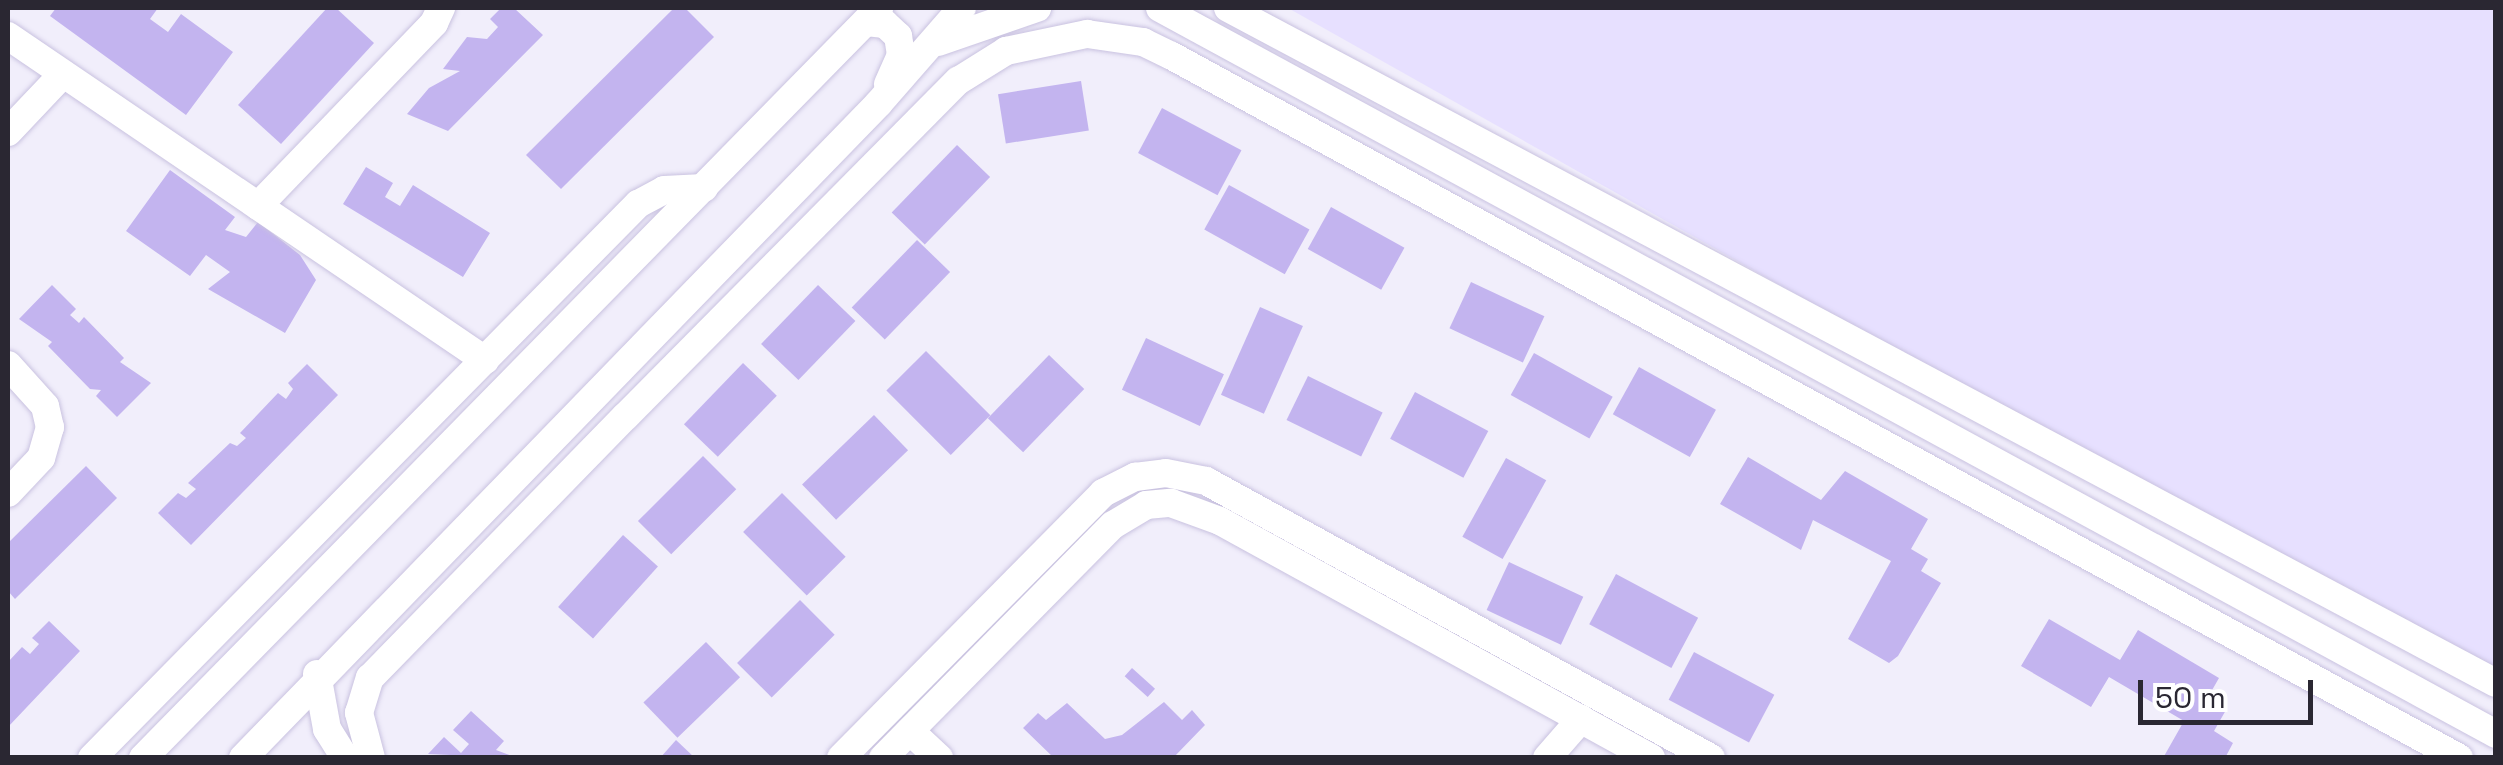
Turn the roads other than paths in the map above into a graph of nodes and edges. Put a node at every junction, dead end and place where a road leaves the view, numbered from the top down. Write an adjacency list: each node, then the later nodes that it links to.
1 (441, 8): 15 (street)
2 (962, 8): 8 (street)
3 (1037, 8): 8 (street)
4 (1160, 8): 11 (street)
5 (1228, 8): 9 (street)
6 (873, 15): 12 (street); 14 (street)
7 (8, 36): 10 (street)
8 (928, 47): 12 (street)
9 (1350, 73): 11 (street); 20 (street)
10 (64, 74): 13 (street); 15 (street)
11 (1333, 101): 23 (street)
12 (879, 103): 19 (street)
13 (8, 132)
14 (704, 188): 16 (street); 25 (street)
15 (258, 206): 16 (street)
16 (485, 360): 24 (street)
17 (8, 365): 18 (street)
18 (8, 494)
19 (317, 674): 26 (street); 27 (street)
20 (2496, 683)
21 (1581, 719): 22 (street); 32 (street); 33 (street)
22 (910, 731): 30 (street); 31 (street)
23 (2496, 734)
24 (92, 758)
25 (143, 758)
26 (243, 758)
27 (345, 758)
28 (372, 758): 35 (street)
29 (842, 758): 34 (street)
30 (884, 758)
31 (939, 758)
32 (1548, 758)
33 (1652, 758)
34 (1711, 758)
35 (2459, 758)

